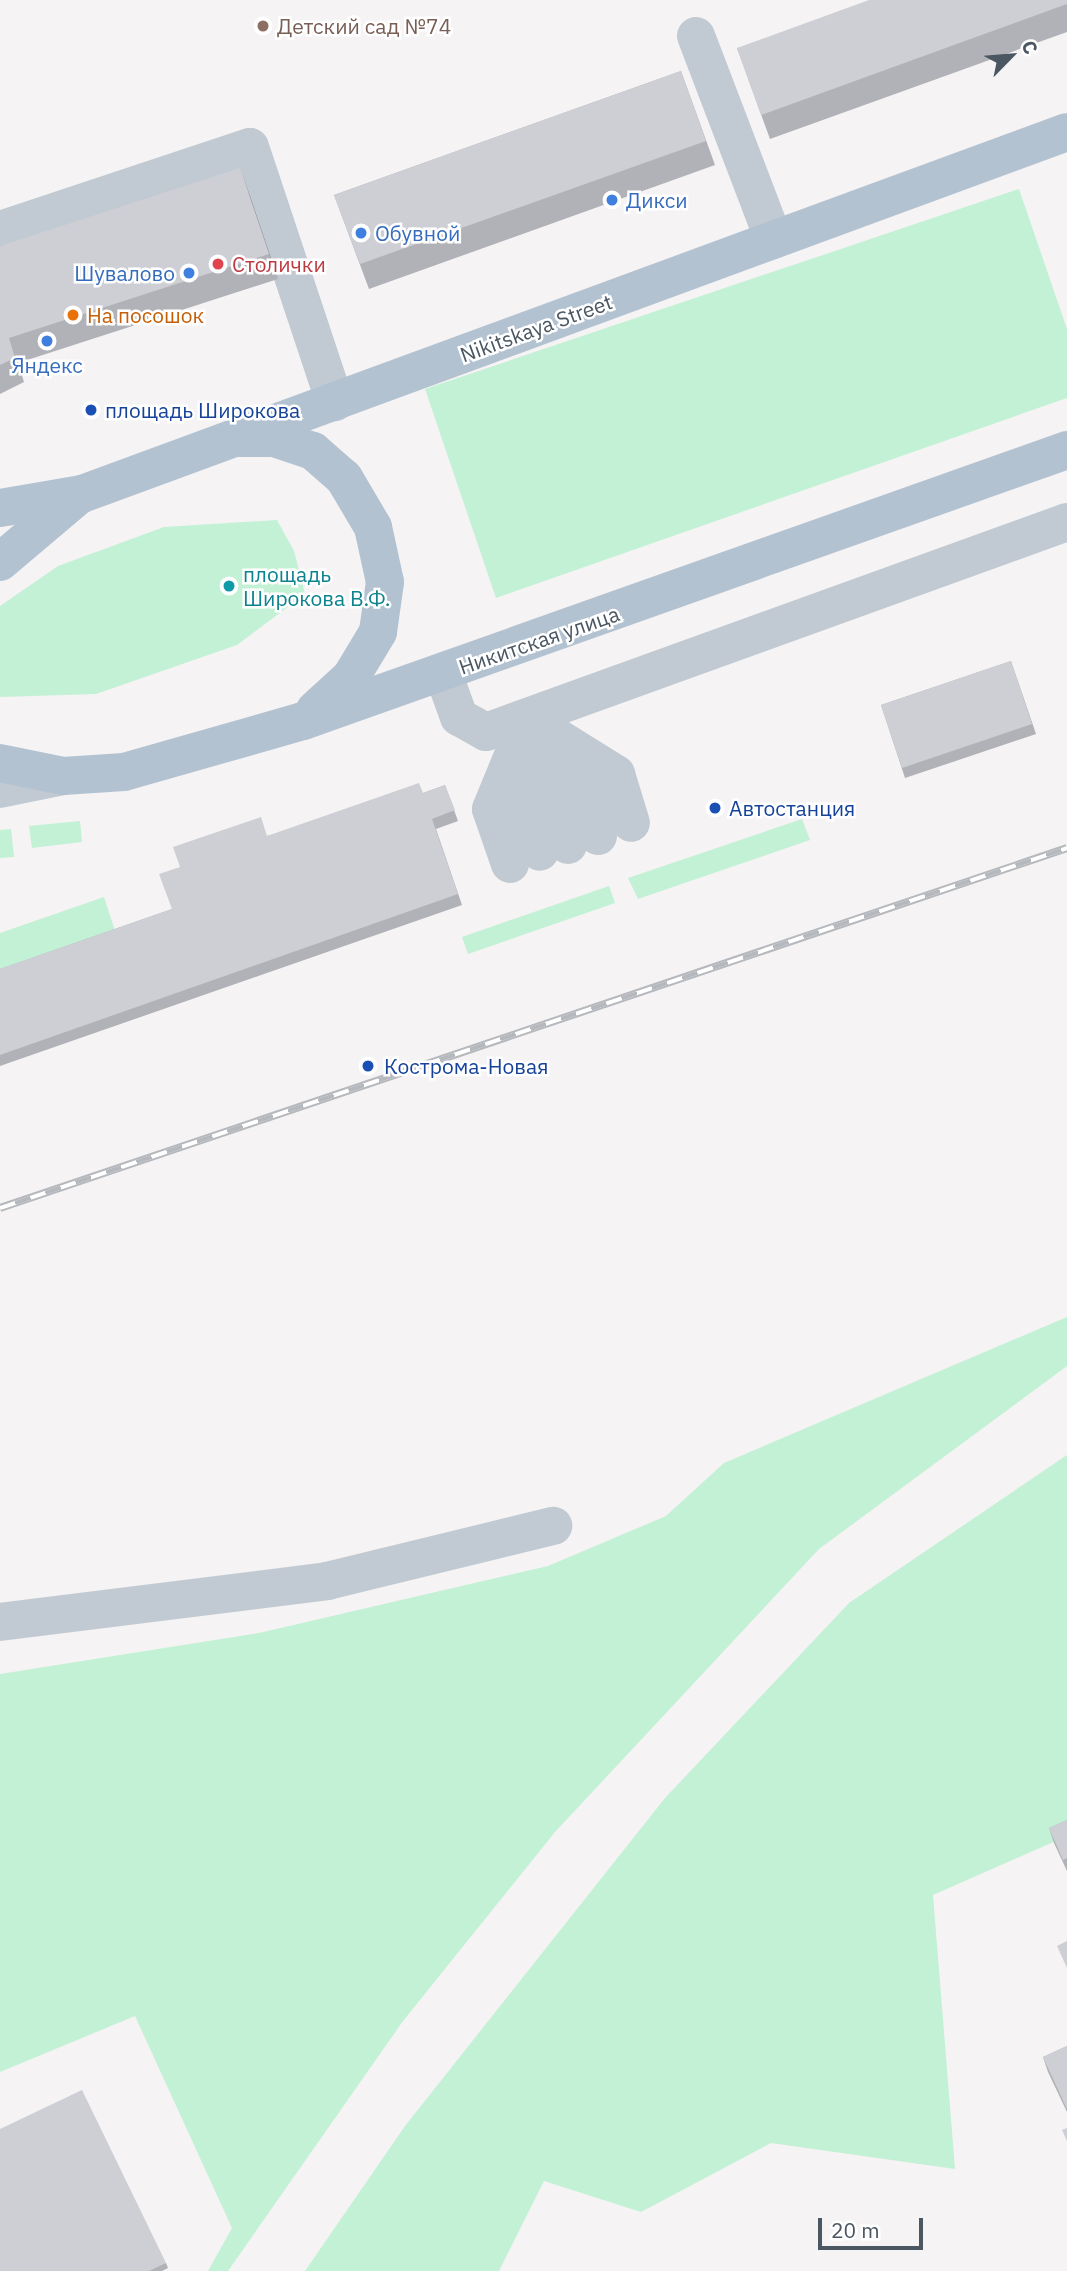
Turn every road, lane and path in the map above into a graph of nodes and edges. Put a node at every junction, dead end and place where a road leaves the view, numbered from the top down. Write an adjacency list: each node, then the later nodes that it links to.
1 (696, 36): 4 (street)
2 (1067, 132): 4 (main road, Nikitskaya Street)
3 (0, 230): 5 (street)
4 (774, 240): 5 (main road, Nikitskaya Street)
5 (335, 402): 6 (main road, Nikitskaya Street)
6 (231, 438): 8 (main road, Nikitskaya Street); 14 (main road)
7 (1067, 450): 12 (main road, Никитская улица)
8 (82, 494): 9 (main road, Nikitskaya Street); 11 (main road)
9 (0, 508)
10 (1067, 522): 13 (street)
11 (0, 562)
12 (443, 673): 13 (street); 14 (main road, Никитская улица)
13 (528, 719): 18 (street); 18 (street); 18 (street)
14 (303, 721): 16 (main road, Никитская улица)
15 (0, 763): 16 (main road, Никитская улица)
16 (63, 776): 17 (street)
17 (0, 789)
18 (569, 844)
19 (553, 1526): 20 (street)
20 (0, 1622)

